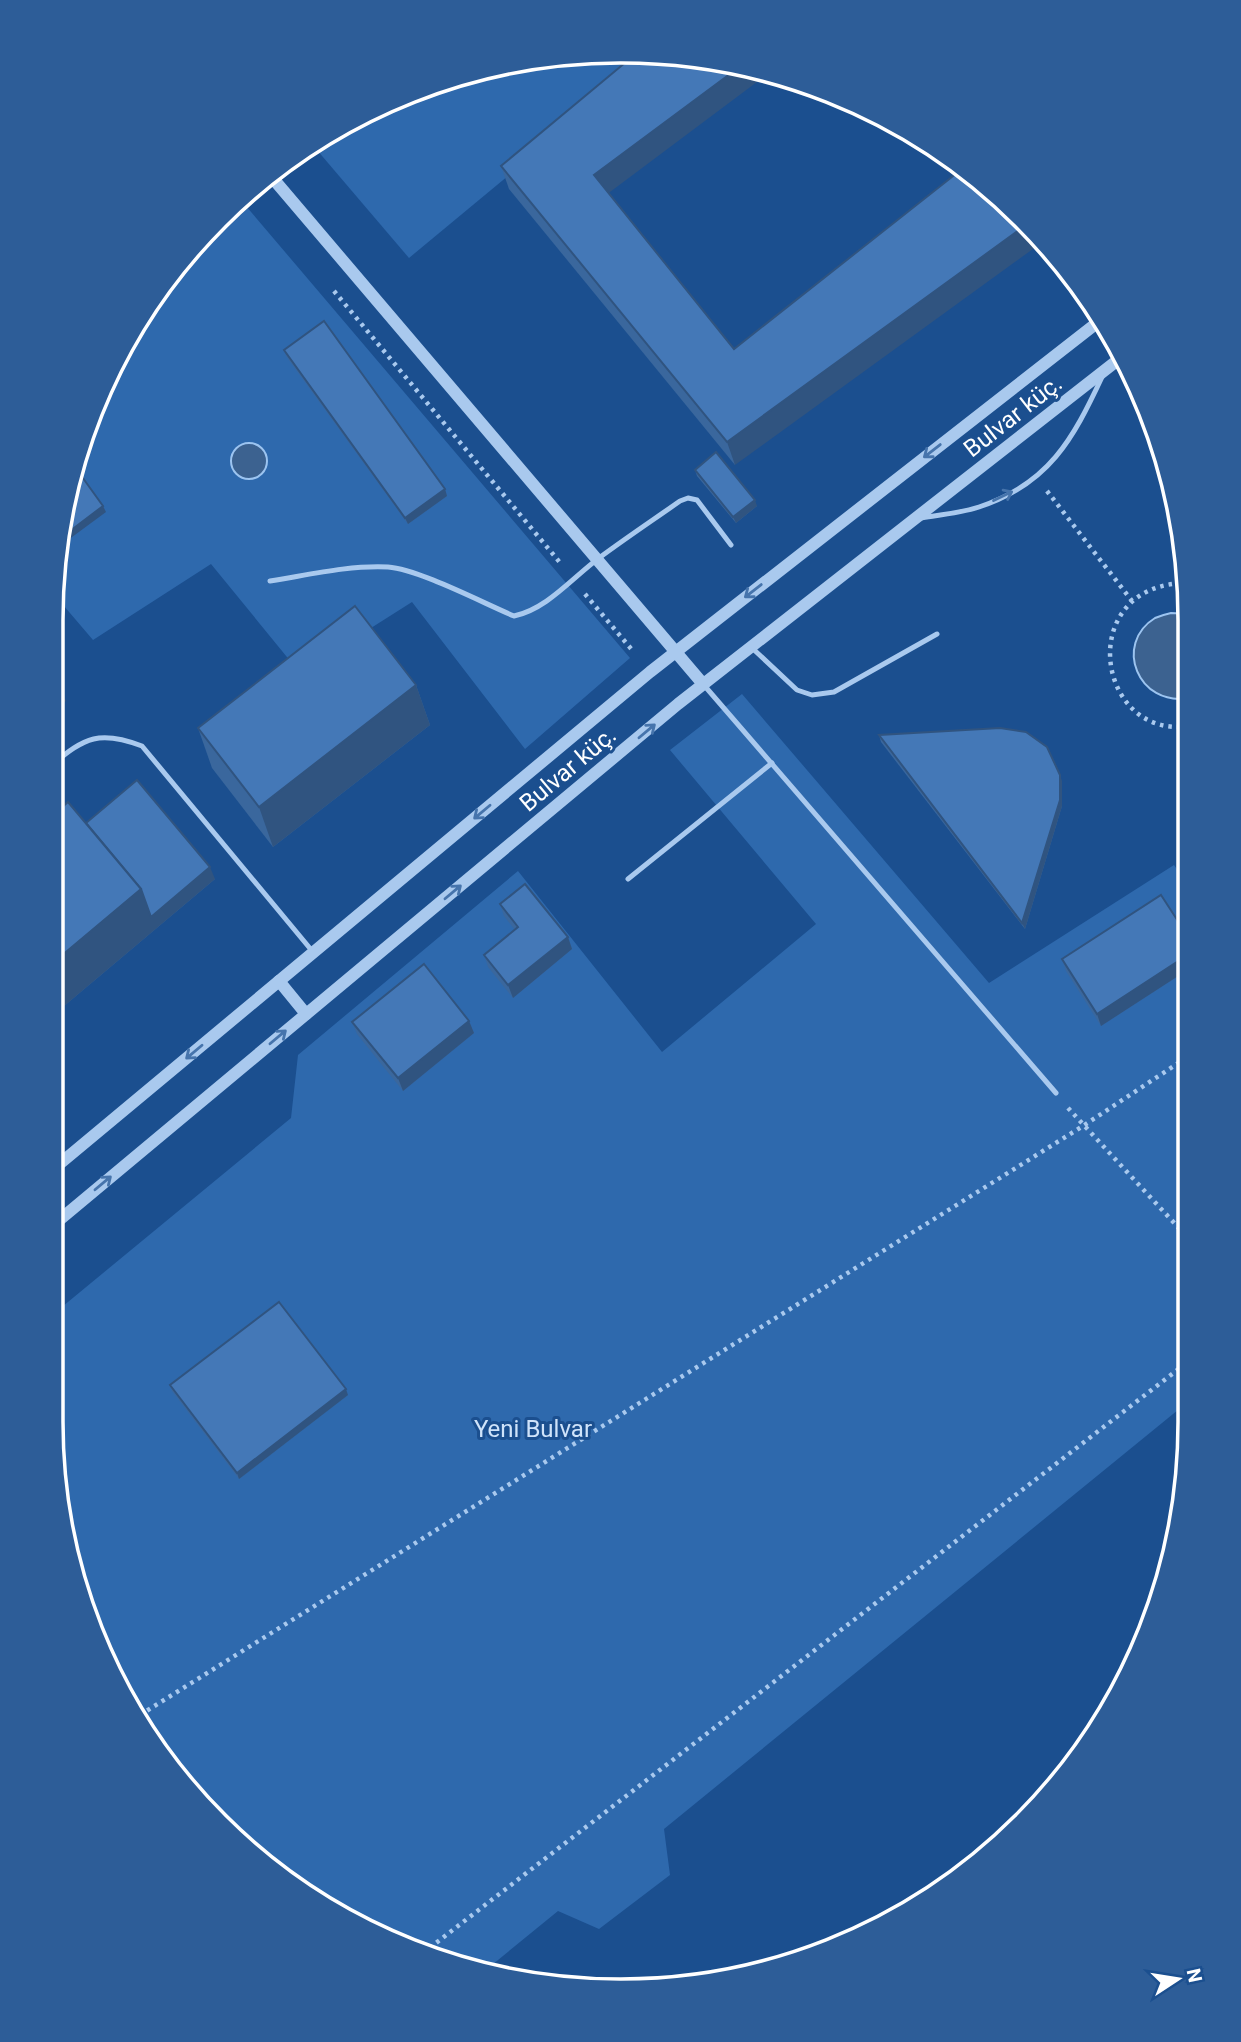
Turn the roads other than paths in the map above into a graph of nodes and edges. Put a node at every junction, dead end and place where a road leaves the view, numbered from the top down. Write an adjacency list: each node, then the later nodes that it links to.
1 (277, 182): 7 (street)
2 (1093, 326): 11 (street, Bulvar küç., one-way to 11)
3 (1115, 363): 4 (street, Bulvar küç.)
4 (1105, 371): 5 (street, Bulvar küç.); 5 (lane, one-way to 4)
5 (914, 520): 10 (street, Bulvar küç.)
6 (731, 545): 7 (lane)
7 (598, 559): 8 (lane); 11 (street)
8 (270, 581)
9 (937, 634): 10 (lane)
10 (751, 647): 12 (street, Bulvar küç.)
11 (676, 652): 12 (street); 16 (street, Bulvar küç., one-way to 16)
12 (703, 684): 14 (lane); 18 (street, Bulvar küç., one-way to 12)
13 (63, 755): 16 (lane)
14 (772, 763): 15 (lane); 19 (lane)
15 (628, 879)
16 (313, 952): 17 (street, Bulvar küç.)
17 (278, 981): 18 (street); 20 (street, Bulvar küç., one-way to 20)
18 (306, 1014): 21 (street, Bulvar küç., one-way to 18)
19 (1056, 1093)
20 (63, 1161)
21 (63, 1217)

